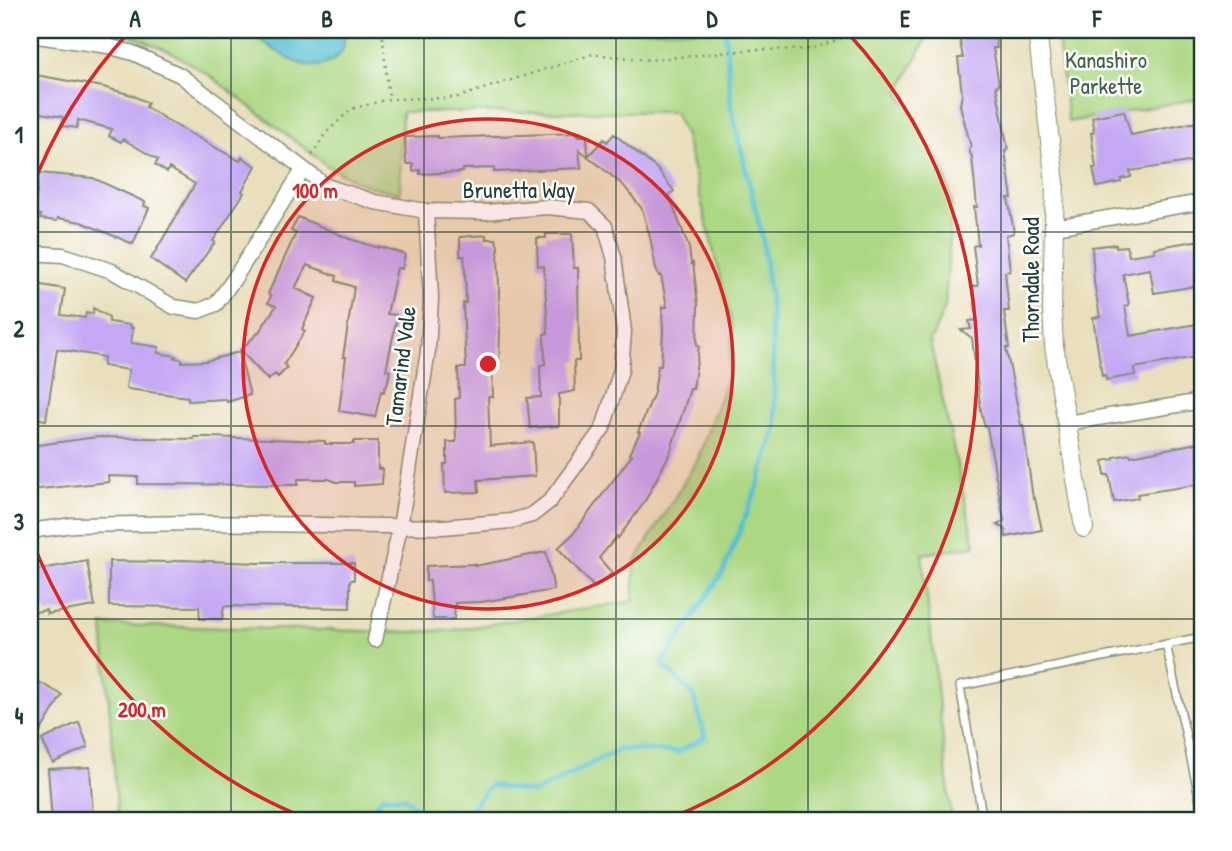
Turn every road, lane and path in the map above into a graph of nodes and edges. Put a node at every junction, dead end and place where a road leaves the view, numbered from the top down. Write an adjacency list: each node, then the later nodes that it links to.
1 (382, 30): 5 (path)
2 (849, 30): 5 (path)
3 (1037, 30): 9 (street, Thorndale Road)
4 (30, 35): 6 (street, Brunetta Way)
5 (389, 99): 6 (path)
6 (303, 170): 8 (street, Brunetta Way); 10 (street)
7 (1202, 202): 9 (street)
8 (426, 211): 13 (street, Tamarind Vale); 13 (street, Brunetta Way)
9 (1055, 226): 12 (street, Thorndale Road)
10 (30, 253)
11 (1202, 401): 12 (street)
12 (1067, 423): 14 (street, Thorndale Road)
13 (400, 527): 15 (street, Brunetta Way); 17 (street, Tamarind Vale)
14 (1084, 528)
15 (30, 531)
16 (1202, 637): 18 (lane)
17 (374, 640)
18 (1166, 644): 19 (lane); 20 (lane)
19 (1202, 810)
20 (983, 821)

